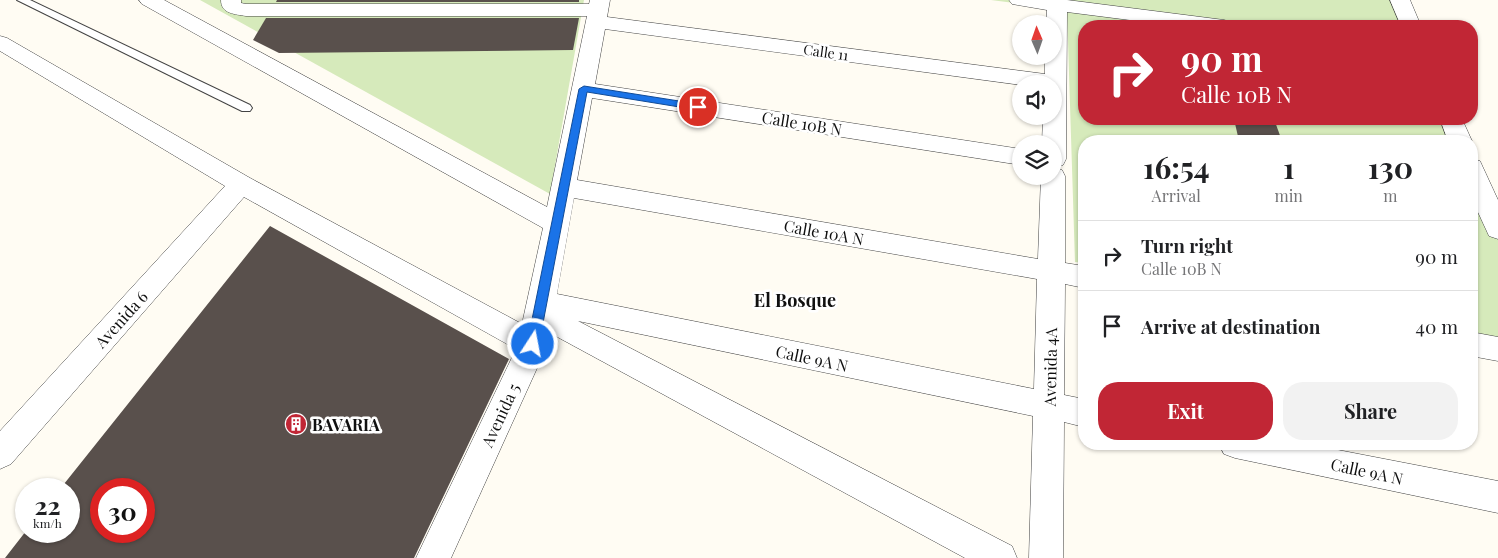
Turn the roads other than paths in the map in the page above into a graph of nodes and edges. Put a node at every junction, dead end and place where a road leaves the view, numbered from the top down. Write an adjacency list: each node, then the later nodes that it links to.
1 (22, 0): 14 (lane)
2 (149, 0): 20 (street)
3 (1019, 0): 5 (street)
4 (1400, 0): 9 (street)
5 (1057, 2): 8 (street); 12 (street)
6 (233, 4): 7 (street, Calle 11)
7 (598, 11): 11 (street, Calle 11); 13 (street, Avenida 5)
8 (1182, 20)
9 (1408, 20)
10 (0, 42): 17 (street)
11 (1012, 75)
12 (1055, 75)
13 (584, 89): 15 (street, Calle 10B N); 19 (street, Avenida 5)
14 (246, 108)
15 (1012, 156)
16 (1478, 183): 21 (street)
17 (241, 184): 24 (street); 30 (street, Avenida 6)
18 (1054, 185): 22 (street, Avenida 4A)
19 (564, 187): 20 (street, Avenida 5); 22 (street, Calle 10A N)
20 (557, 224): 24 (street, Avenida 5)
21 (1498, 229)
22 (1052, 272): 23 (street, Calle 10A N); 27 (street, Avenida 4A)
23 (1078, 276)
24 (538, 320): 27 (street, Calle 9A N); 32 (street, Avenida 5); 33 (street)
25 (1478, 345): 26 (street)
26 (1498, 349)
27 (1049, 406): 28 (street, Calle 9A N); 34 (street, Avenida 4A)
28 (1078, 412)
29 (1265, 450): 31 (street, Calle 9A N)
30 (0, 454)
31 (1498, 497)
32 (433, 558)
33 (1000, 558)
34 (1046, 558)

